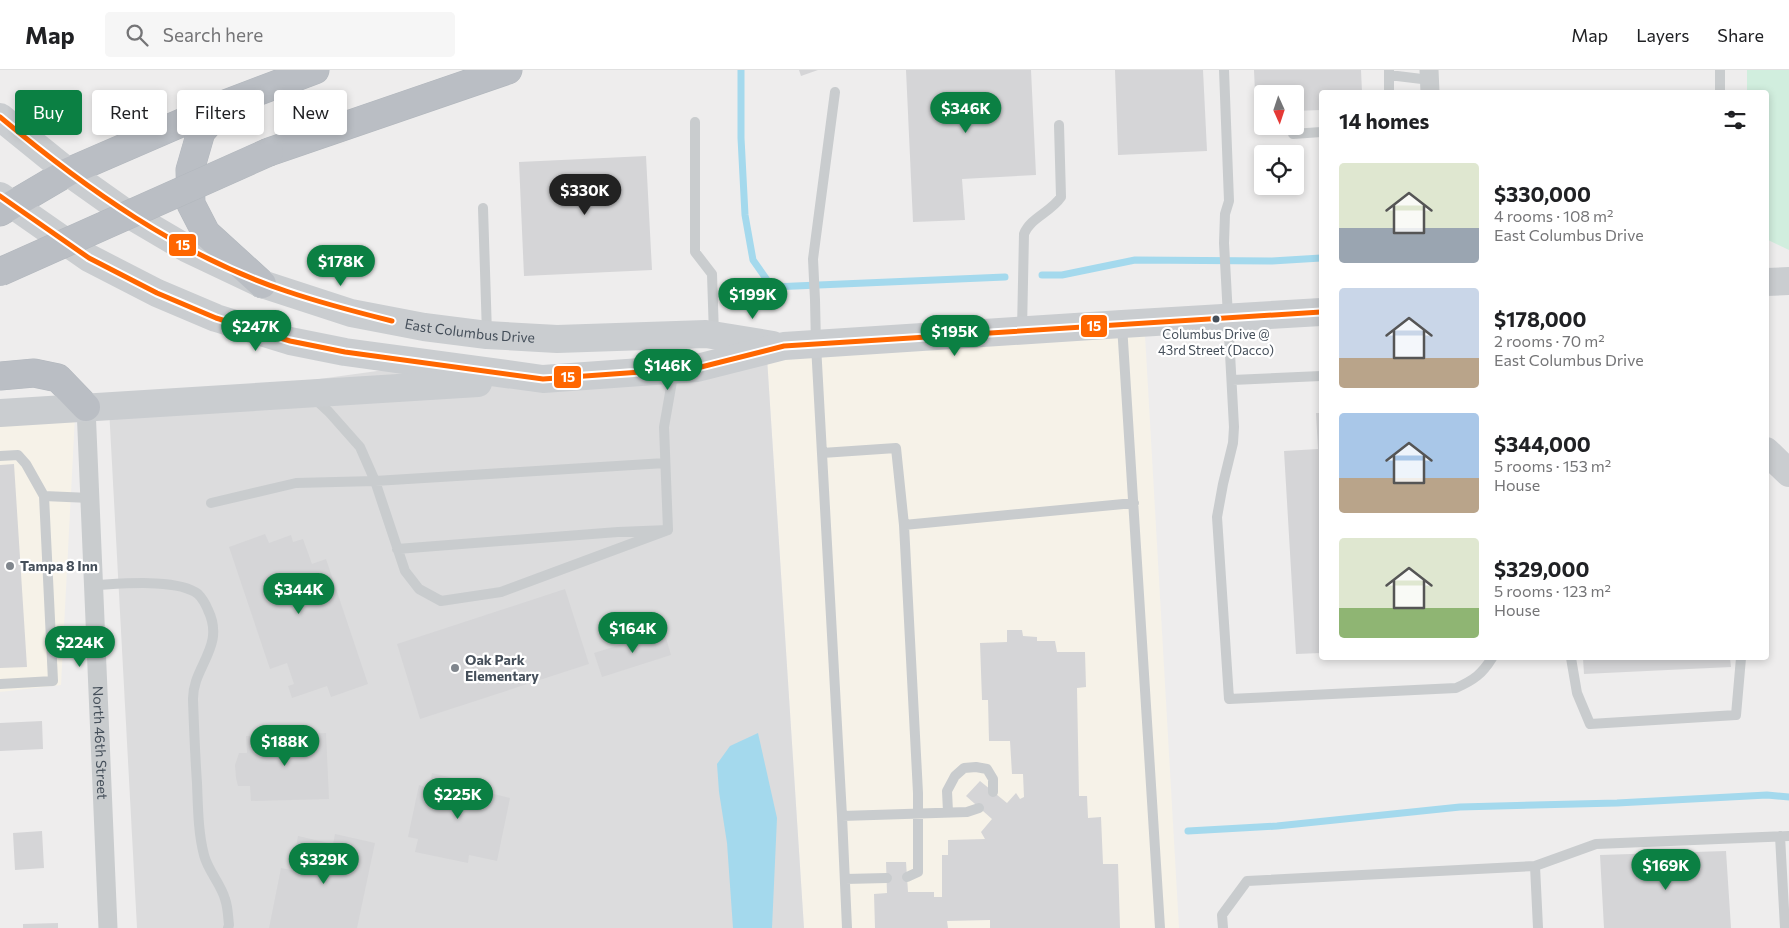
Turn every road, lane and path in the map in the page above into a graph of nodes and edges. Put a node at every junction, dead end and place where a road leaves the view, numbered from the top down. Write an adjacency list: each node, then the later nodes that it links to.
1 (315, 70): 7 (highway)
2 (508, 70): 21 (highway, bridge)
3 (1224, 70): 26 (lane)
4 (1720, 70): 9 (lane)
5 (1389, 73): 6 (lane); 8 (lane)
6 (1430, 81)
7 (262, 90)
8 (1389, 90)
9 (1720, 90)
10 (835, 92): 30 (lane)
11 (0, 117): 18 (main road, East Columbus Drive)
12 (695, 122): 31 (lane)
13 (177, 125): 18 (highway)
14 (1059, 125): 28 (lane)
15 (1319, 132): 16 (lane)
16 (1304, 133)
17 (199, 135): 24 (highway)
18 (68, 172): 19 (highway); 24 (main road, East Columbus Drive)
19 (4, 204): 35 (main road, East Columbus Drive)
20 (483, 208): 29 (lane)
21 (0, 272)
22 (1789, 281): 23 (main road)
23 (1769, 282)
24 (262, 284): 29 (main road, East Columbus Drive)
25 (1319, 312): 26 (main road, East Columbus Drive)
26 (1227, 318): 27 (main road, East Columbus Drive); 36 (lane)
27 (1122, 324): 28 (main road, East Columbus Drive); 48 (lane)
28 (1022, 331): 30 (main road, East Columbus Drive)
29 (488, 336): 31 (main road, East Columbus Drive)
30 (816, 345): 31 (main road, East Columbus Drive); 40 (lane)
31 (715, 349): 32 (main road, East Columbus Drive)
32 (674, 370): 35 (main road, East Columbus Drive); 43 (lane)
33 (0, 376): 38 (highway)
34 (1319, 376): 36 (lane)
35 (543, 379): 37 (main road)
36 (1232, 380): 54 (lane)
37 (309, 394): 38 (main road); 45 (lane)
38 (86, 407): 39 (main road); 47 (street, North 46th Street)
39 (0, 413)
40 (822, 453): 50 (lane); 62 (lane)
41 (1769, 454): 44 (main road)
42 (0, 456): 46 (lane)
43 (665, 463): 45 (lane); 51 (lane)
44 (1789, 473)
45 (375, 481): 49 (lane); 52 (lane)
46 (44, 496): 47 (lane); 57 (lane)
47 (90, 498): 53 (street, North 46th Street)
48 (1134, 503): 50 (lane); 71 (lane)
49 (211, 504)
50 (904, 525): 60 (lane)
51 (668, 530): 52 (lane); 52 (lane)
52 (397, 549)
53 (94, 584): 68 (street, North 46th Street); 69 (lane)
54 (1491, 660)
55 (1570, 660): 56 (lane)
56 (1741, 660)
57 (0, 684)
58 (993, 792): 61 (lane)
59 (979, 808): 61 (lane)
60 (919, 812): 61 (lane); 62 (lane); 65 (lane)
61 (948, 812)
62 (842, 816): 67 (lane)
63 (1785, 836): 64 (lane); 74 (lane)
64 (1535, 866): 72 (lane); 73 (lane)
65 (907, 877)
66 (887, 878): 67 (lane)
67 (845, 879): 70 (lane)
68 (108, 928)
69 (228, 928)
70 (847, 928)
71 (1160, 928)
72 (1223, 928)
73 (1538, 928)
74 (1785, 928)

